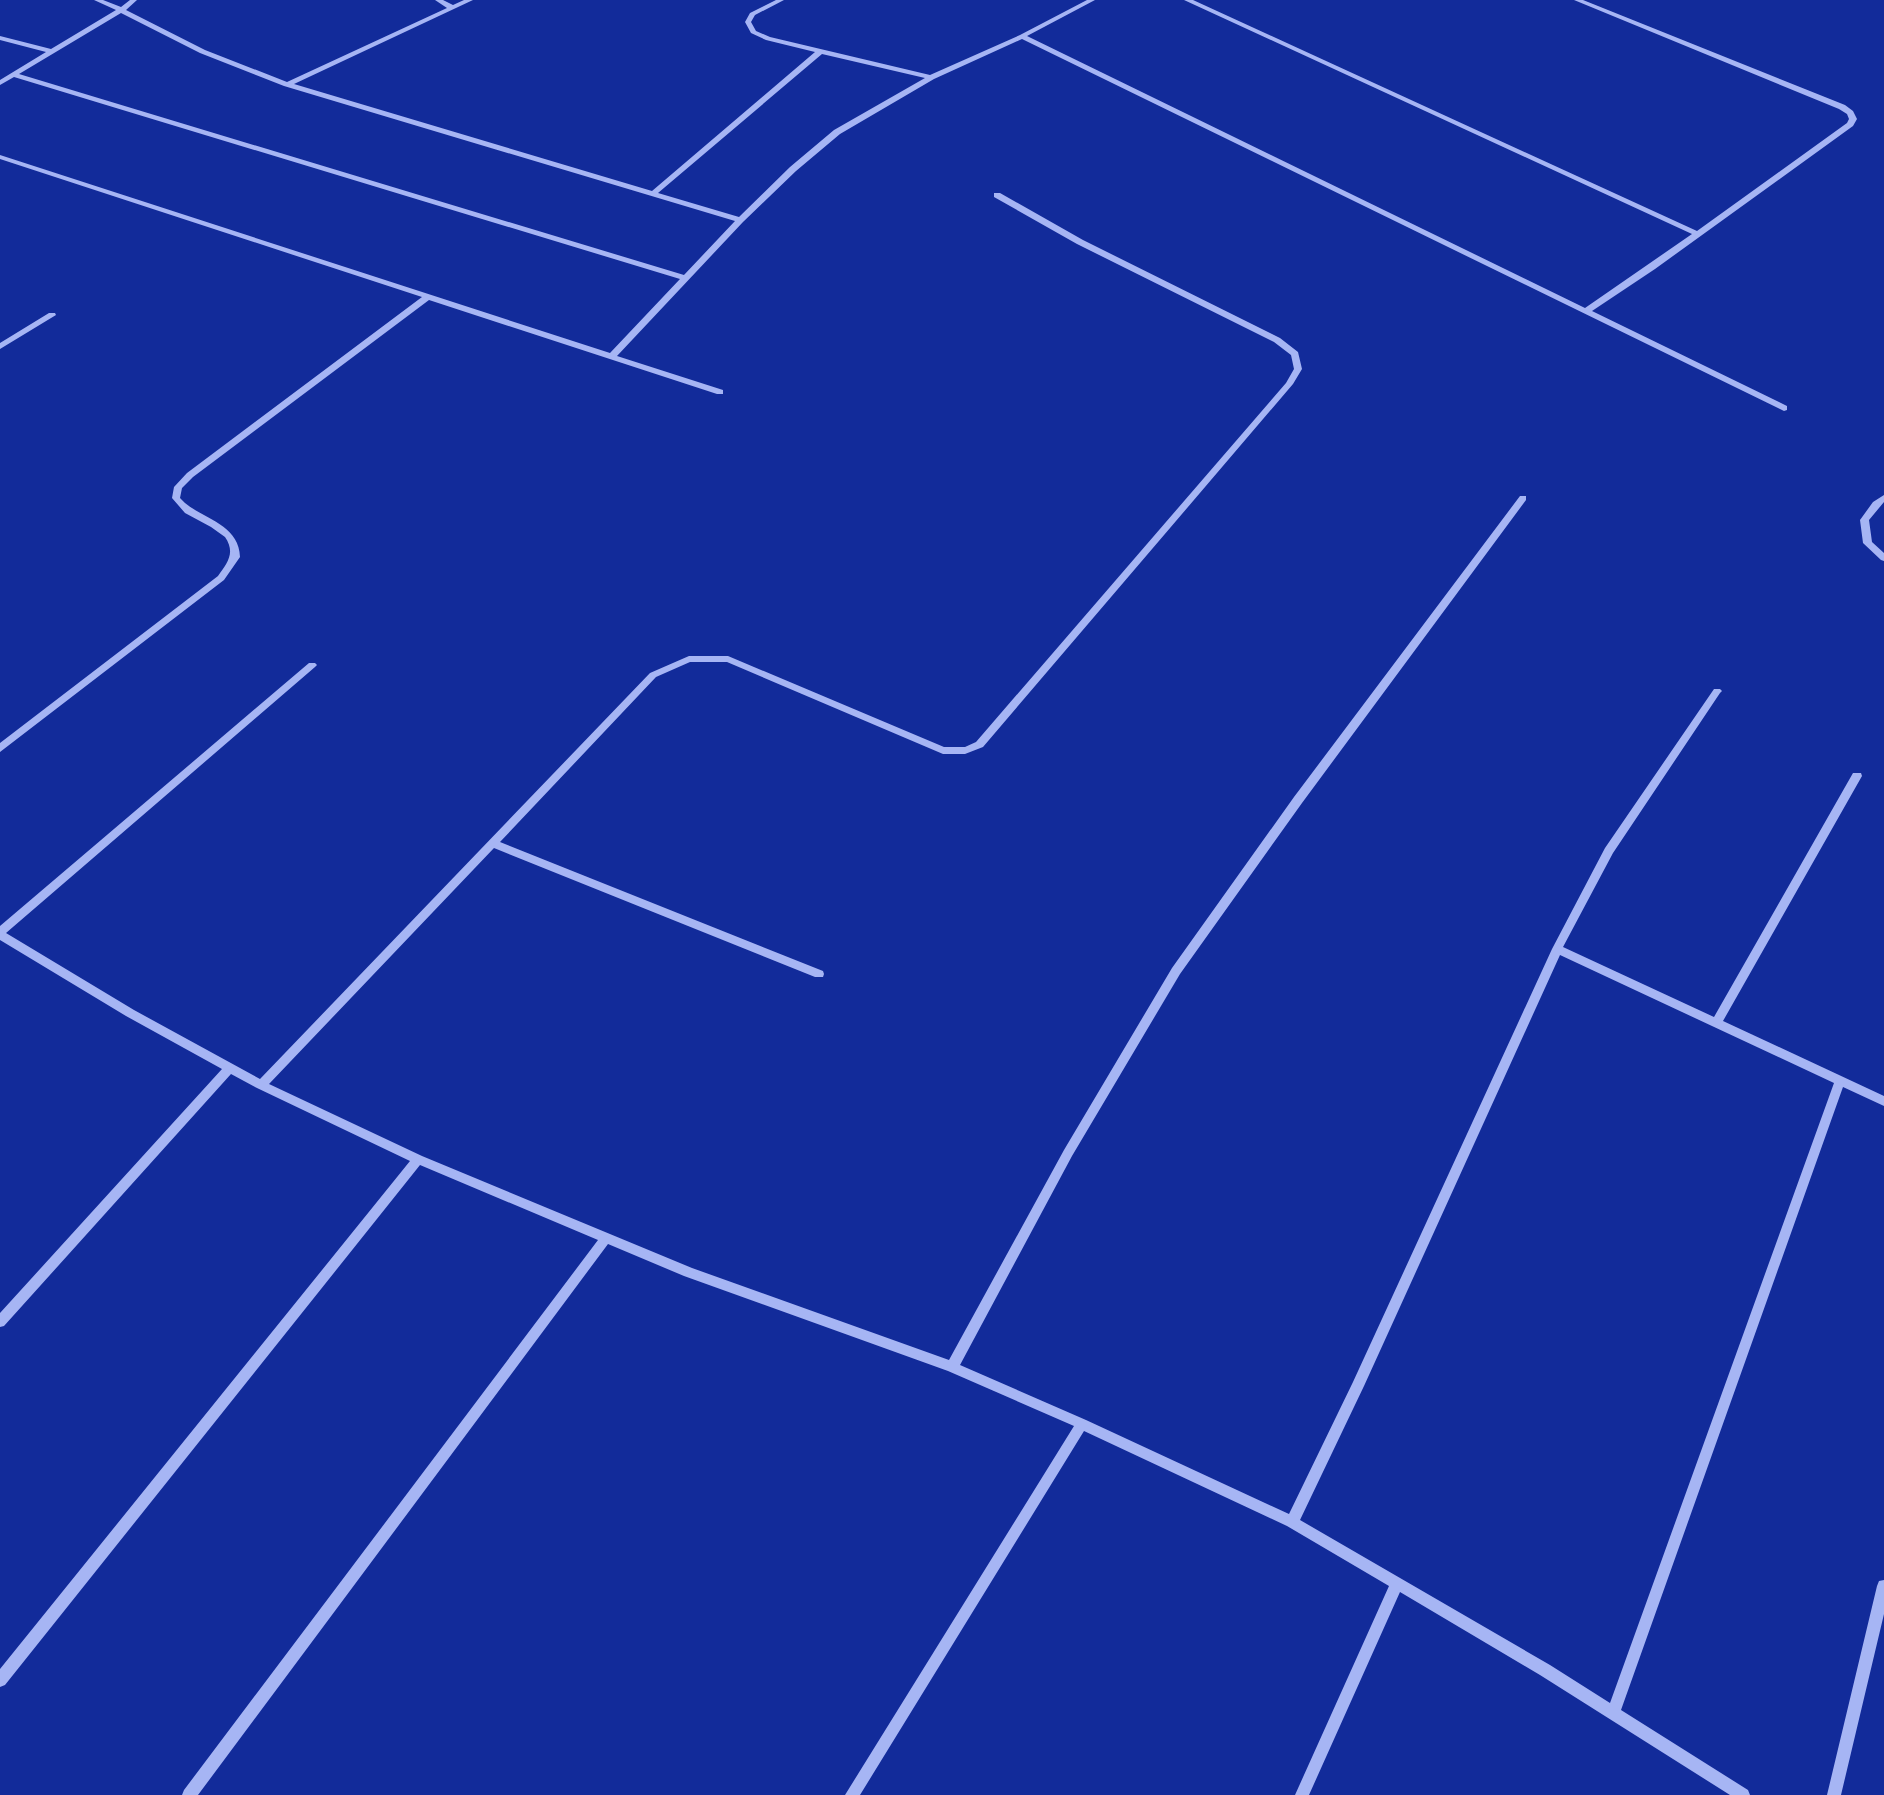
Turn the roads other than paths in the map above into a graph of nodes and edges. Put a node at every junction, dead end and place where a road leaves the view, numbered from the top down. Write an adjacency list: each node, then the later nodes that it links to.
1 (97, 0): 10 (street)
2 (134, 0): 10 (street)
3 (438, 0): 9 (street)
4 (470, 0): 9 (street)
5 (781, 0): 13 (street)
6 (1092, 0): 11 (street)
7 (1187, 0): 23 (street)
8 (1577, 0): 23 (street)
9 (452, 8): 18 (street)
10 (123, 9): 14 (street); 18 (street)
11 (1022, 36): 16 (street); 26 (street)
12 (0, 38): 14 (street)
13 (821, 51): 16 (street); 20 (street)
14 (54, 52): 15 (street)
15 (14, 75): 17 (street); 24 (street)
16 (931, 77): 22 (street)
17 (0, 82)
18 (286, 84): 20 (street)
19 (0, 157): 25 (street)
20 (654, 193): 22 (street)
21 (997, 195): 39 (street)
22 (740, 220): 24 (street)
23 (1698, 234): 26 (street)
24 (685, 278): 29 (street)
25 (429, 296): 29 (street); 37 (street)
26 (1586, 311): 31 (street)
27 (52, 315): 28 (street)
28 (0, 347)
29 (612, 356): 30 (street)
30 (720, 392)
31 (1784, 408)
32 (1523, 498): 51 (street)
33 (1884, 498): 34 (street)
34 (1884, 558)
35 (312, 664): 40 (street)
36 (1717, 691): 41 (street)
37 (0, 748)
38 (1857, 776): 43 (street)
39 (492, 843): 42 (street); 46 (street)
40 (0, 933): 44 (street)
41 (1557, 949): 43 (street); 53 (street)
42 (819, 974)
43 (1716, 1023): 45 (street)
44 (230, 1067): 46 (street); 50 (street)
45 (1840, 1081): 47 (street); 57 (street)
46 (261, 1085): 48 (street)
47 (1883, 1098)
48 (418, 1159): 49 (street); 56 (street)
49 (606, 1238): 51 (street); 59 (street)
50 (0, 1322)
51 (952, 1367): 52 (street)
52 (1082, 1424): 53 (street); 60 (street)
53 (1292, 1522): 54 (street)
54 (1397, 1584): 57 (street); 61 (street)
55 (1884, 1586): 63 (street)
56 (0, 1680)
57 (1613, 1713): 58 (street)
58 (1729, 1790): 62 (street)
59 (189, 1795)
60 (852, 1795)
61 (1302, 1795)
62 (1743, 1795)
63 (1834, 1795)

